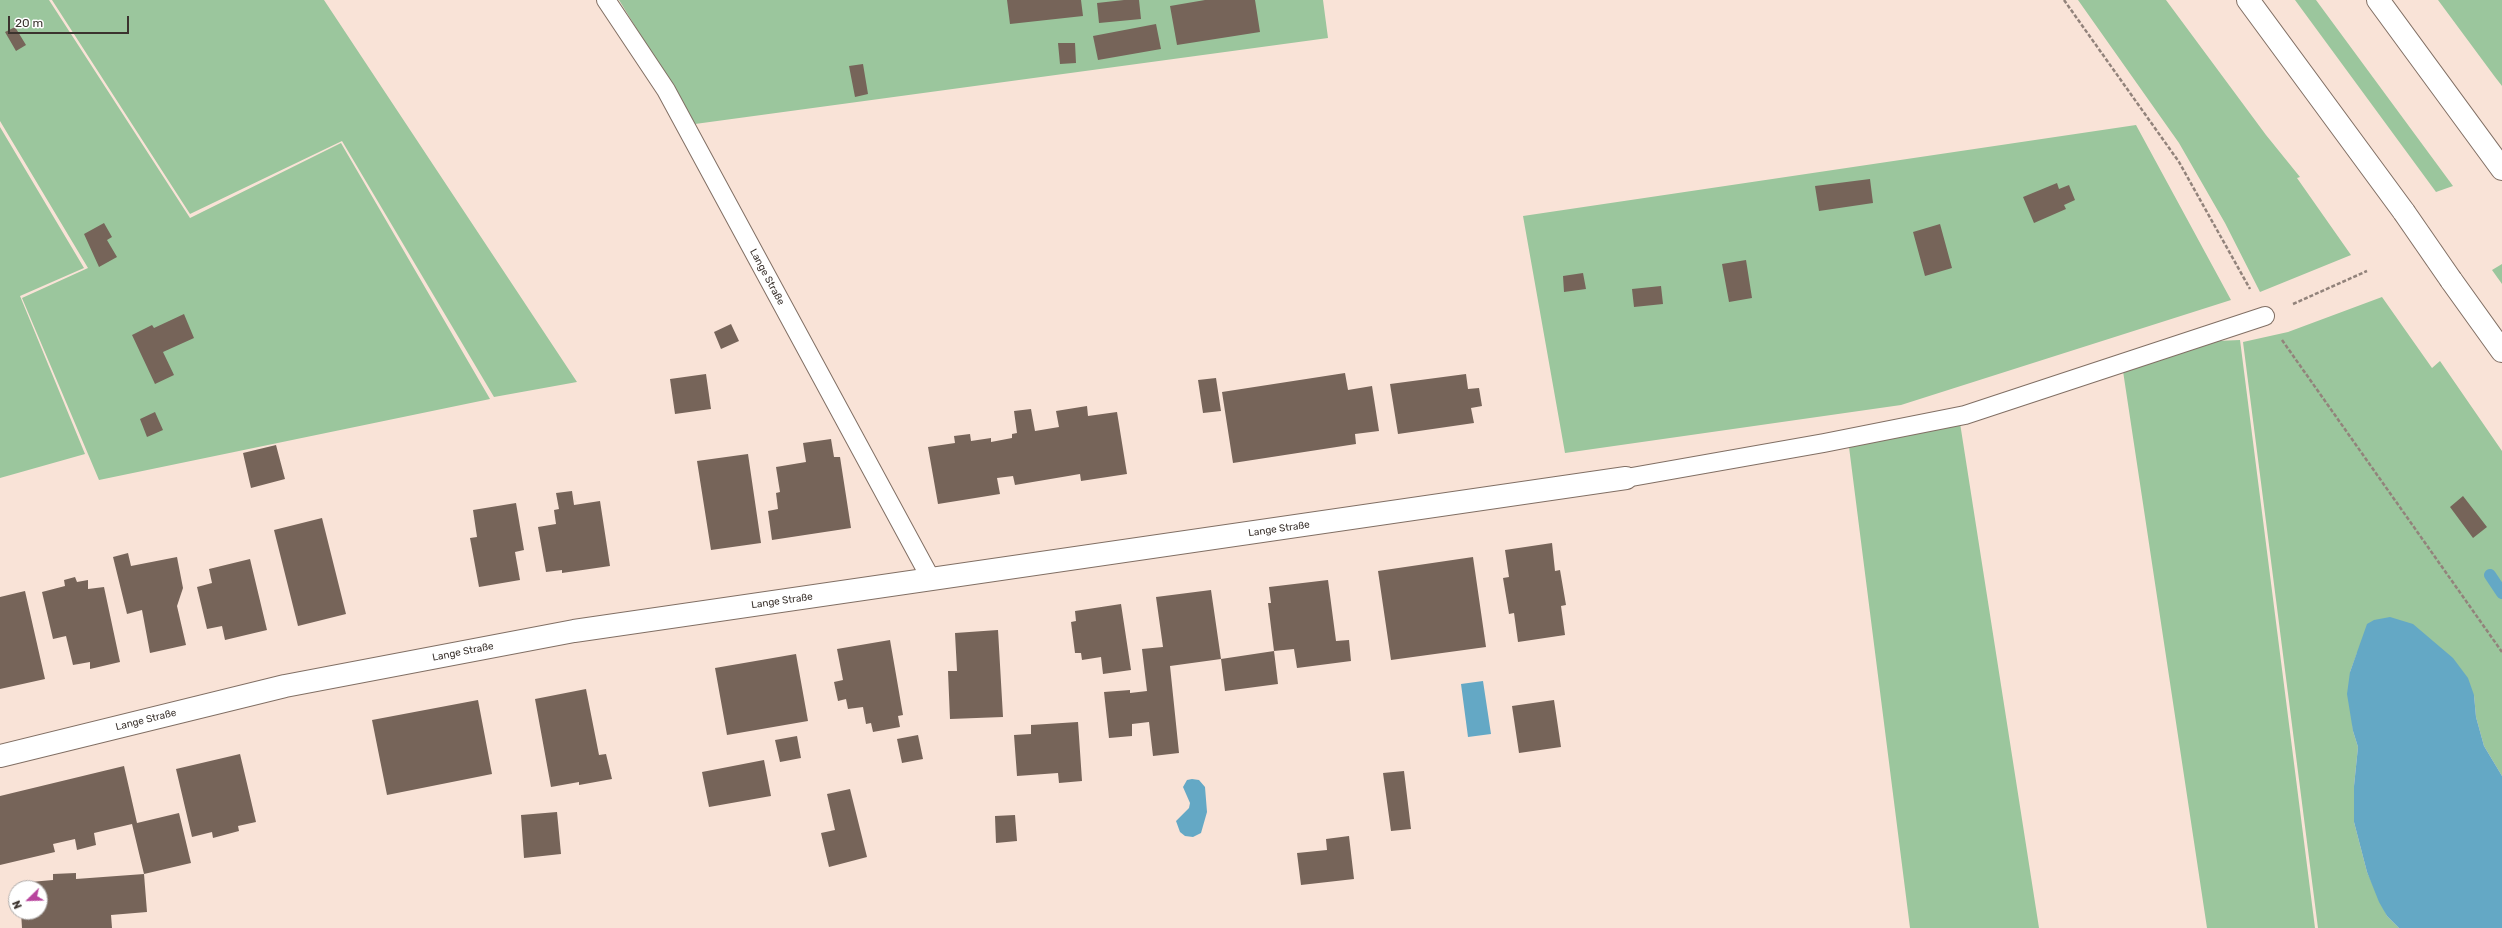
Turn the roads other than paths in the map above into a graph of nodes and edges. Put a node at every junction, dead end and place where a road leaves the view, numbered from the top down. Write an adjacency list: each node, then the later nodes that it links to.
1 (606, 0): 8 (lane, Lange Straße)
2 (2248, 0): 6 (main road, bridge)
3 (2378, 0): 4 (main road)
4 (2499, 166)
5 (2265, 316): 7 (lane)
6 (2502, 351)
7 (1626, 478): 8 (main road, Lange Straße)
8 (931, 579): 9 (main road, Lange Straße)
9 (0, 756)

